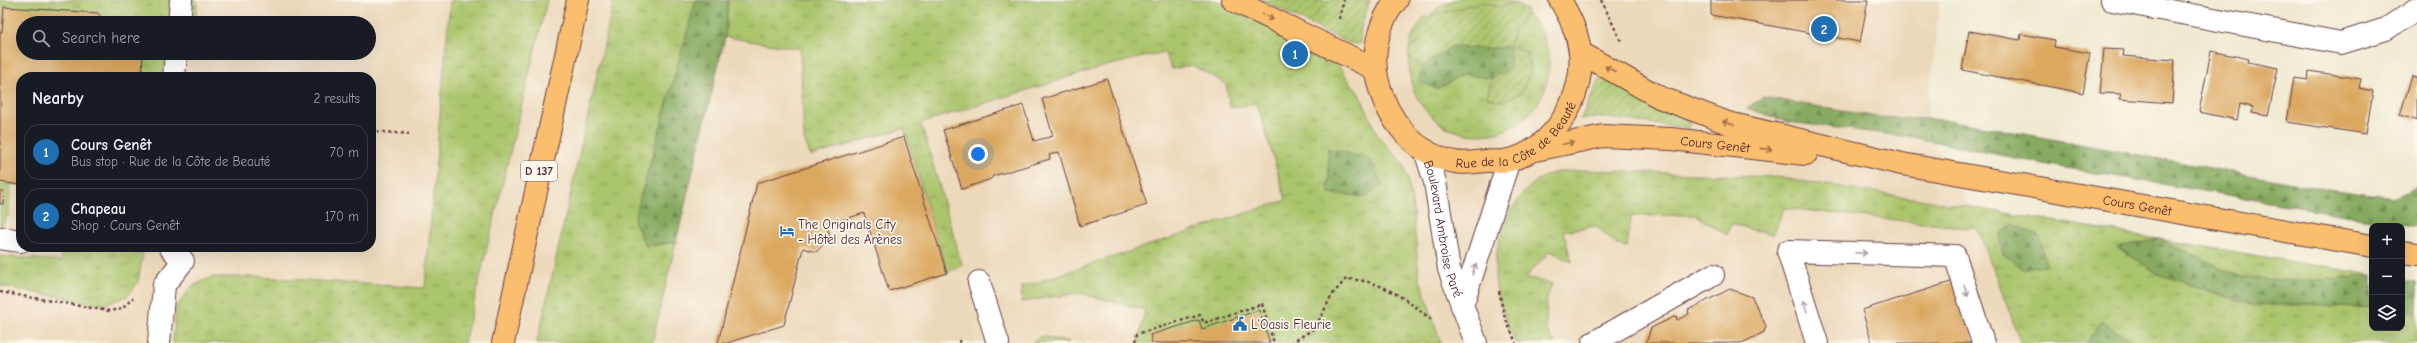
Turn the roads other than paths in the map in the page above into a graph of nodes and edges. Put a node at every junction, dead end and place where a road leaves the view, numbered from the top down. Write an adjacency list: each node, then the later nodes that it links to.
1 (180, 0): 9 (street)
2 (578, 0): 28 (main road, D 137)
3 (1233, 0): 12 (main road, one-way to 12)
4 (1397, 0): 12 (main road, Rue de la Côte de Beauté)
5 (1560, 0): 10 (main road, Rue de la Côte de Beauté)
6 (2112, 0): 7 (street)
7 (2154, 4): 8 (street)
8 (2417, 10)
9 (179, 16)
10 (1580, 53): 15 (main road, Rue de la Côte de Beauté); 17 (main road, Cours Genêt, one-way to 10)
11 (175, 60): 13 (street)
12 (1375, 69): 14 (main road, Rue de la Côte de Beauté)
13 (174, 72)
14 (1425, 150): 16 (main road, Rue de la Côte de Beauté); 26 (street, Boulevard Ambroise Paré)
15 (1530, 151): 16 (main road, Rue de la Côte de Beauté); 17 (main road, Cours Genêt, one-way to 17)
16 (1509, 160): 26 (street, Boulevard Ambroise Paré, one-way to 16)
17 (1902, 164): 20 (main road, Cours Genêt)
18 (0, 238): 19 (street)
19 (16, 240)
20 (2369, 245)
21 (175, 252): 27 (street)
22 (2405, 252): 23 (main road)
23 (2417, 254)
24 (1713, 275): 31 (street)
25 (979, 282): 29 (street)
26 (1462, 306): 30 (street, Boulevard Ambroise Paré)
27 (159, 343)
28 (503, 343)
29 (998, 343)
30 (1476, 343)
31 (1593, 343)
32 (1817, 343): 33 (street, one-way to 33)
33 (1983, 343)

